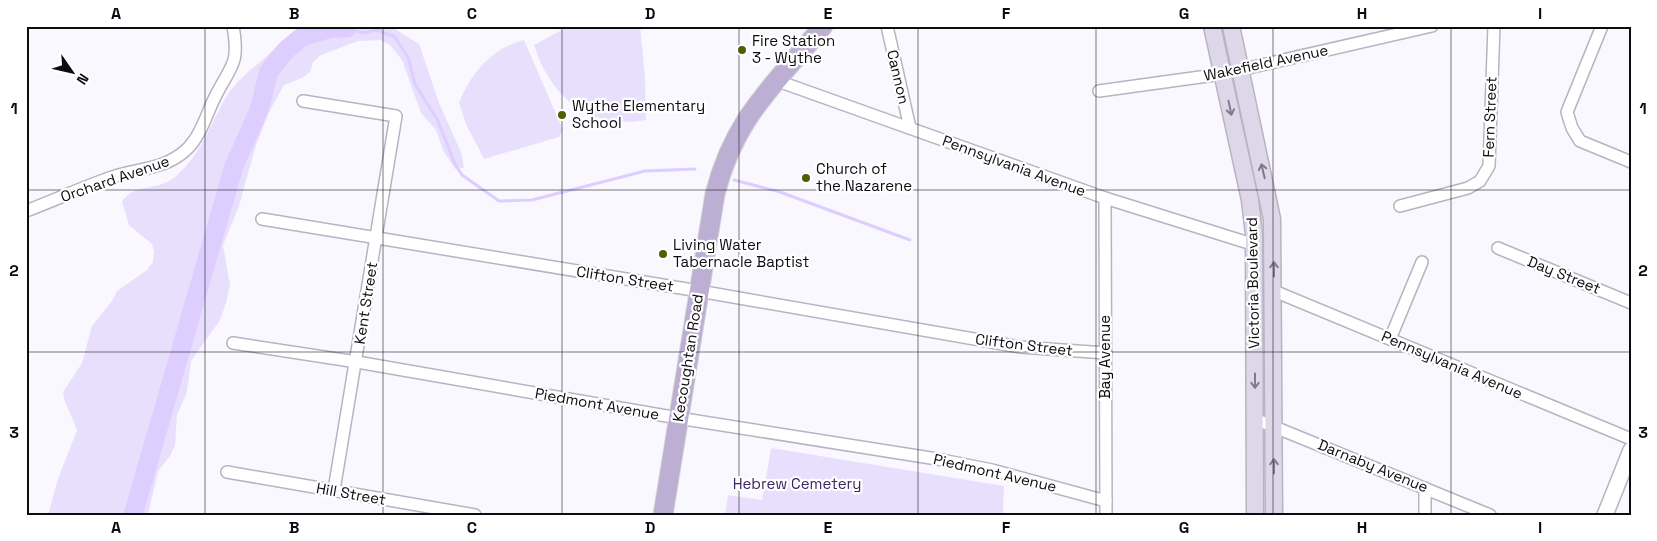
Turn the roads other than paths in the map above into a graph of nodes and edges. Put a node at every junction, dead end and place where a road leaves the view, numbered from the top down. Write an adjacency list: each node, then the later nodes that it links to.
1 (233, 26): 18 (street, Orchard Avenue)
2 (823, 26): 11 (main road, Kecoughtan Road)
3 (887, 26): 14 (street, Cannon)
4 (1212, 26): 10 (main road, Victoria Boulevard)
5 (1231, 26): 9 (main road, Victoria Boulevard)
6 (1432, 26): 9 (street, Wakefield Avenue)
7 (1494, 26): 17 (street, Fern Street)
8 (1602, 26): 15 (street)
9 (1241, 69): 10 (street, Wakefield Avenue); 25 (main road, Victoria Boulevard, one-way to 9)
10 (1222, 74): 12 (street, Wakefield Avenue); 21 (main road, Victoria Boulevard, one-way to 21)
11 (775, 80): 14 (street, Pennsylvania Avenue); 24 (main road, Kecoughtan Road)
12 (1099, 91)
13 (303, 101): 20 (street, Kent Street)
14 (910, 128): 16 (street, Pennsylvania Avenue)
15 (1631, 162)
16 (1105, 198): 21 (street, Pennsylvania Avenue); 29 (street, Bay Avenue)
17 (1400, 206)
18 (26, 211)
19 (262, 219): 20 (street, Clifton Street)
20 (377, 238): 24 (street, Clifton Street); 30 (street, Kent Street)
21 (1255, 245): 32 (main road, Victoria Boulevard, one-way to 32)
22 (1498, 248): 26 (street, Day Street)
23 (1422, 262): 27 (street)
24 (699, 291): 29 (street, Clifton Street); 31 (main road, Kecoughtan Road)
25 (1274, 291): 27 (street, Pennsylvania Avenue); 33 (main road, Victoria Boulevard)
26 (1631, 303)
27 (1390, 339): 34 (street, Pennsylvania Avenue)
28 (233, 343): 30 (street, Piedmont Avenue)
29 (1106, 353): 39 (street, Bay Avenue)
30 (357, 362): 31 (street, Piedmont Avenue); 38 (street, Kent Street)
31 (678, 418): 39 (street, Piedmont Avenue); 43 (main road, Kecoughtan Road)
32 (1255, 419): 33 (street, Darnaby Avenue); 45 (main road, Victoria Boulevard)
33 (1274, 426): 37 (street, Darnaby Avenue); 46 (main road, Victoria Boulevard, one-way to 33)
34 (1631, 439)
35 (1631, 450): 41 (street)
36 (227, 472): 38 (street, Hill Street)
37 (1424, 488): 47 (street); 48 (street, Darnaby Avenue)
38 (334, 490): 40 (street, Hill Street)
39 (1106, 501): 44 (street, Bay Avenue)
40 (412, 510): 42 (street, Hill Street)
41 (1607, 514)
42 (475, 515)
43 (663, 515)
44 (1106, 515)
45 (1256, 515)
46 (1274, 515)
47 (1425, 515)
48 (1490, 515)

